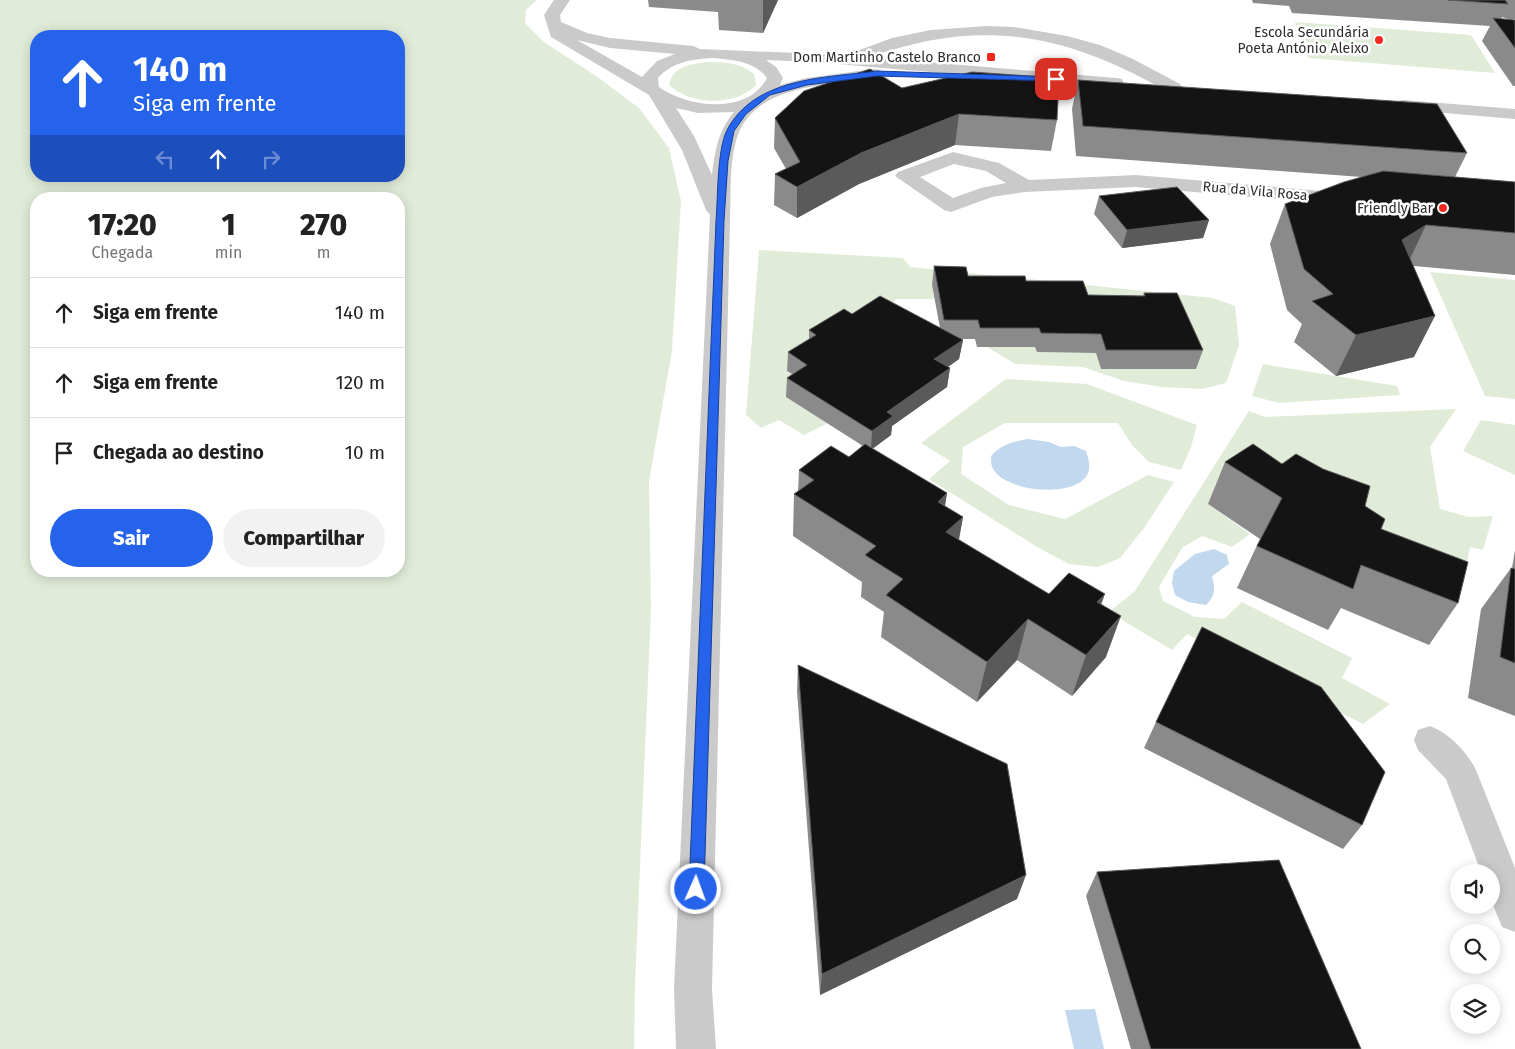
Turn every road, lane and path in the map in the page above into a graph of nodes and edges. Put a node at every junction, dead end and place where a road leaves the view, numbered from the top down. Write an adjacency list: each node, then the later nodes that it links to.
1 (562, 0): 2 (street)
2 (554, 24): 3 (street); 8 (street)
3 (722, 54): 4 (street); 8 (street); 9 (street)
4 (841, 60): 5 (street); 6 (street)
5 (1016, 76): 6 (street); 9 (street)
6 (1174, 88): 7 (street)
7 (1194, 89)
8 (654, 92): 9 (street); 14 (street)
9 (761, 97): 14 (street)
10 (1390, 104): 11 (street)
11 (1512, 114)
12 (1025, 186): 12 (street, Rua da Vila Rosa); 13 (street, Rua da Vila Rosa)
13 (1360, 200)
14 (720, 221): 17 (street)
15 (1430, 740): 16 (street)
16 (1515, 914)
17 (696, 1049)

